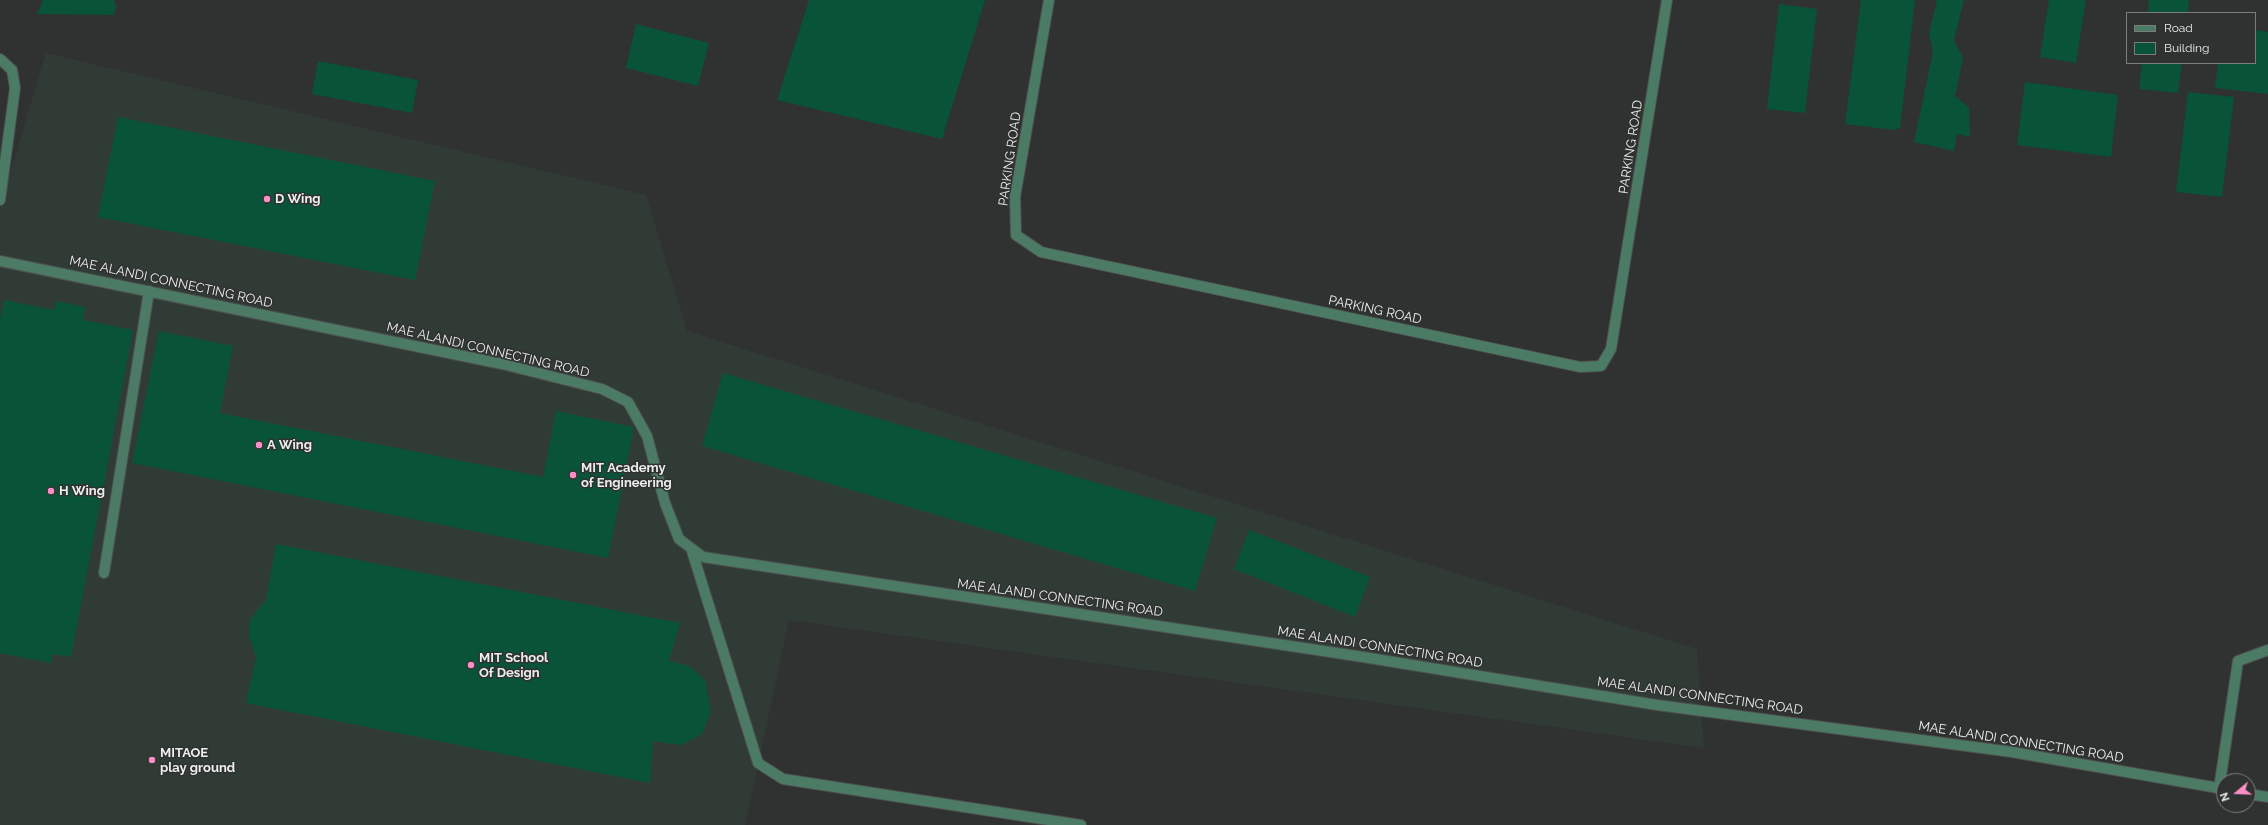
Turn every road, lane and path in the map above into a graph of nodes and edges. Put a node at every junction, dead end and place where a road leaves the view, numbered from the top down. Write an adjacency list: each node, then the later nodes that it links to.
1 (1049, 0): 2 (street, PARKING ROAD)
2 (1667, 0)
3 (1, 60): 4 (street)
4 (0, 200)
5 (0, 261): 6 (street, MAE ALANDI CONNECTING ROAD)
6 (149, 290): 7 (street, MAE ALANDI CONNECTING ROAD); 8 (street)
7 (691, 548): 11 (street, MAE ALANDI CONNECTING ROAD); 14 (street)
8 (104, 573)
9 (2268, 650): 10 (street)
10 (2224, 773)
11 (2216, 788)
12 (2256, 795): 13 (street)
13 (2268, 797)
14 (1081, 825)

